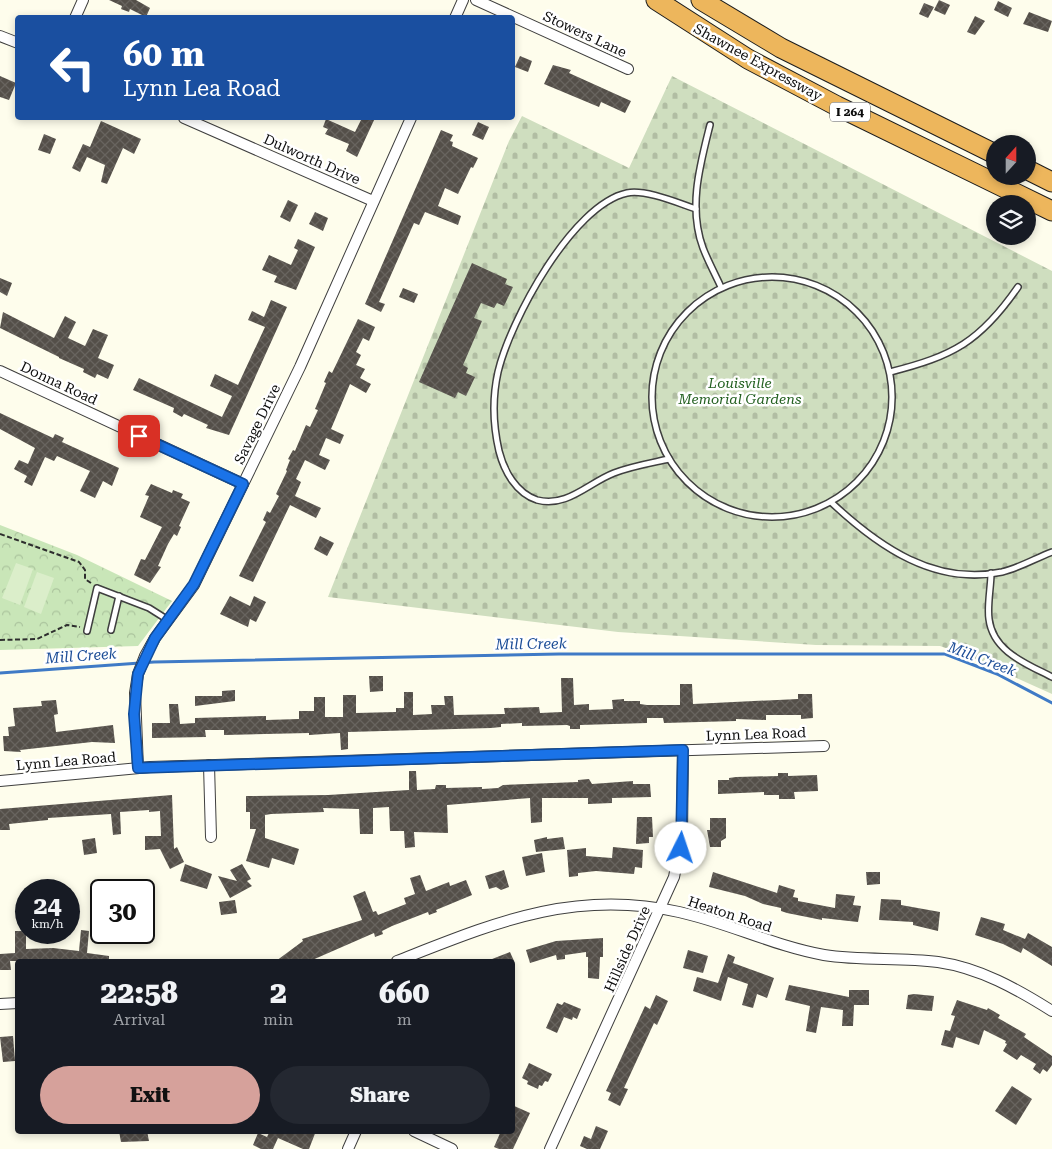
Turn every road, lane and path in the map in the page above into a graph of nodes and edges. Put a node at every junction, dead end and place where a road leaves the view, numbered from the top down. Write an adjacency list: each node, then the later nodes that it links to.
1 (83, 0): 6 (street)
2 (463, 0): 7 (street)
3 (476, 0): 8 (street, Stowers Lane)
4 (656, 0): 21 (highway, Shawnee Expressway / I 264)
5 (701, 0): 16 (highway, Shawnee Expressway / I 264)
6 (76, 15)
7 (456, 15)
8 (509, 15)
9 (515, 18): 12 (street, Stowers Lane)
10 (0, 36): 11 (street)
11 (15, 42)
12 (628, 69)
13 (188, 120): 19 (street, Dulworth Drive)
14 (410, 120): 19 (street, Savage Drive)
15 (710, 125): 20 (lane)
16 (986, 150)
17 (1036, 174): 18 (highway)
18 (1052, 182)
19 (373, 202): 27 (street, Savage Drive)
20 (696, 209): 22 (lane); 26 (lane)
21 (1052, 211)
22 (721, 287): 25 (lane); 26 (lane)
23 (1018, 288): 25 (lane)
24 (0, 371): 27 (street, Donna Road)
25 (890, 372): 28 (lane)
26 (669, 459): 28 (lane)
27 (243, 484): 34 (street, Savage Drive)
28 (832, 503): 31 (lane)
29 (0, 534): 32 (path)
30 (1052, 552): 31 (lane)
31 (991, 573): 38 (lane)
32 (97, 588): 33 (lane); 35 (lane)
33 (119, 596): 34 (lane); 36 (lane)
34 (168, 621): 42 (street, Savage Drive)
35 (87, 630): 37 (path)
36 (111, 630)
37 (0, 640)
38 (1052, 677)
39 (824, 746): 40 (street, Lynn Lea Road)
40 (683, 750): 41 (street, Lynn Lea Road); 45 (street, Hillside Drive)
41 (209, 765): 42 (street, Lynn Lea Road); 44 (street)
42 (138, 768): 43 (street, Lynn Lea Road)
43 (0, 781)
44 (211, 837)
45 (660, 909): 46 (street, Heaton Road); 49 (street, Heaton Road); 54 (street, Hillside Drive)
46 (402, 959)
47 (15, 1003): 48 (street)
48 (0, 1004)
49 (1052, 1010)
50 (355, 1134): 52 (street)
51 (420, 1134): 53 (street)
52 (348, 1149)
53 (452, 1149)
54 (550, 1149)

